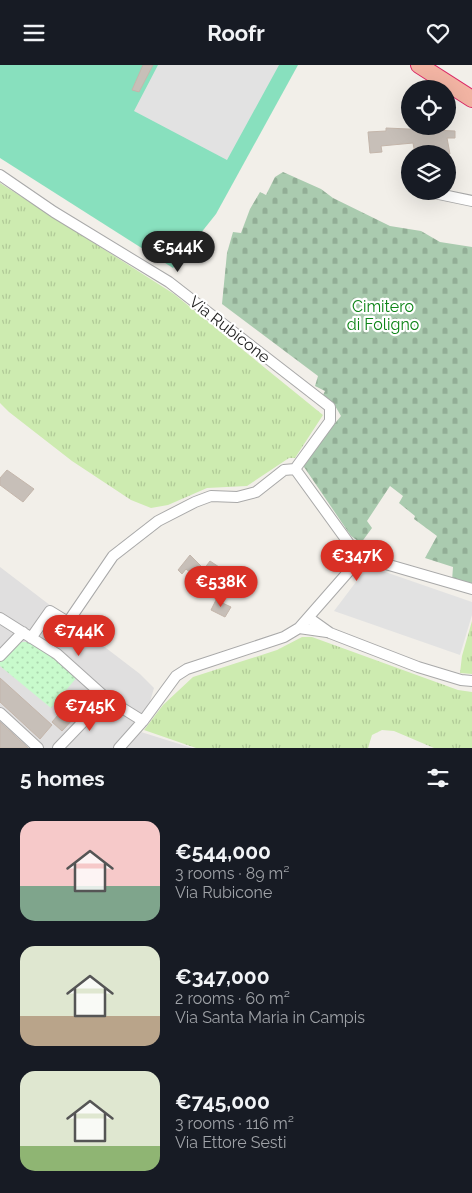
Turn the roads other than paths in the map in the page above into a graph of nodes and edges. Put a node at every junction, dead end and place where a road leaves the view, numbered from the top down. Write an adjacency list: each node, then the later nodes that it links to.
1 (419, 65): 2 (highway)
2 (472, 99)
3 (0, 175): 6 (street, Via Rubicone)
4 (456, 198): 5 (street)
5 (472, 201)
6 (295, 469): 7 (street); 13 (street)
7 (358, 556): 8 (street); 10 (street)
8 (472, 589)
9 (0, 618): 13 (street)
10 (309, 618): 11 (street); 12 (street)
11 (299, 628): 12 (street); 18 (street)
12 (330, 633): 15 (street)
13 (27, 635): 14 (street); 16 (street)
14 (0, 656)
15 (472, 681)
16 (106, 698): 18 (street); 20 (street)
17 (0, 713): 19 (street)
18 (143, 721): 21 (street)
19 (38, 748)
20 (58, 748)
21 (119, 748)

